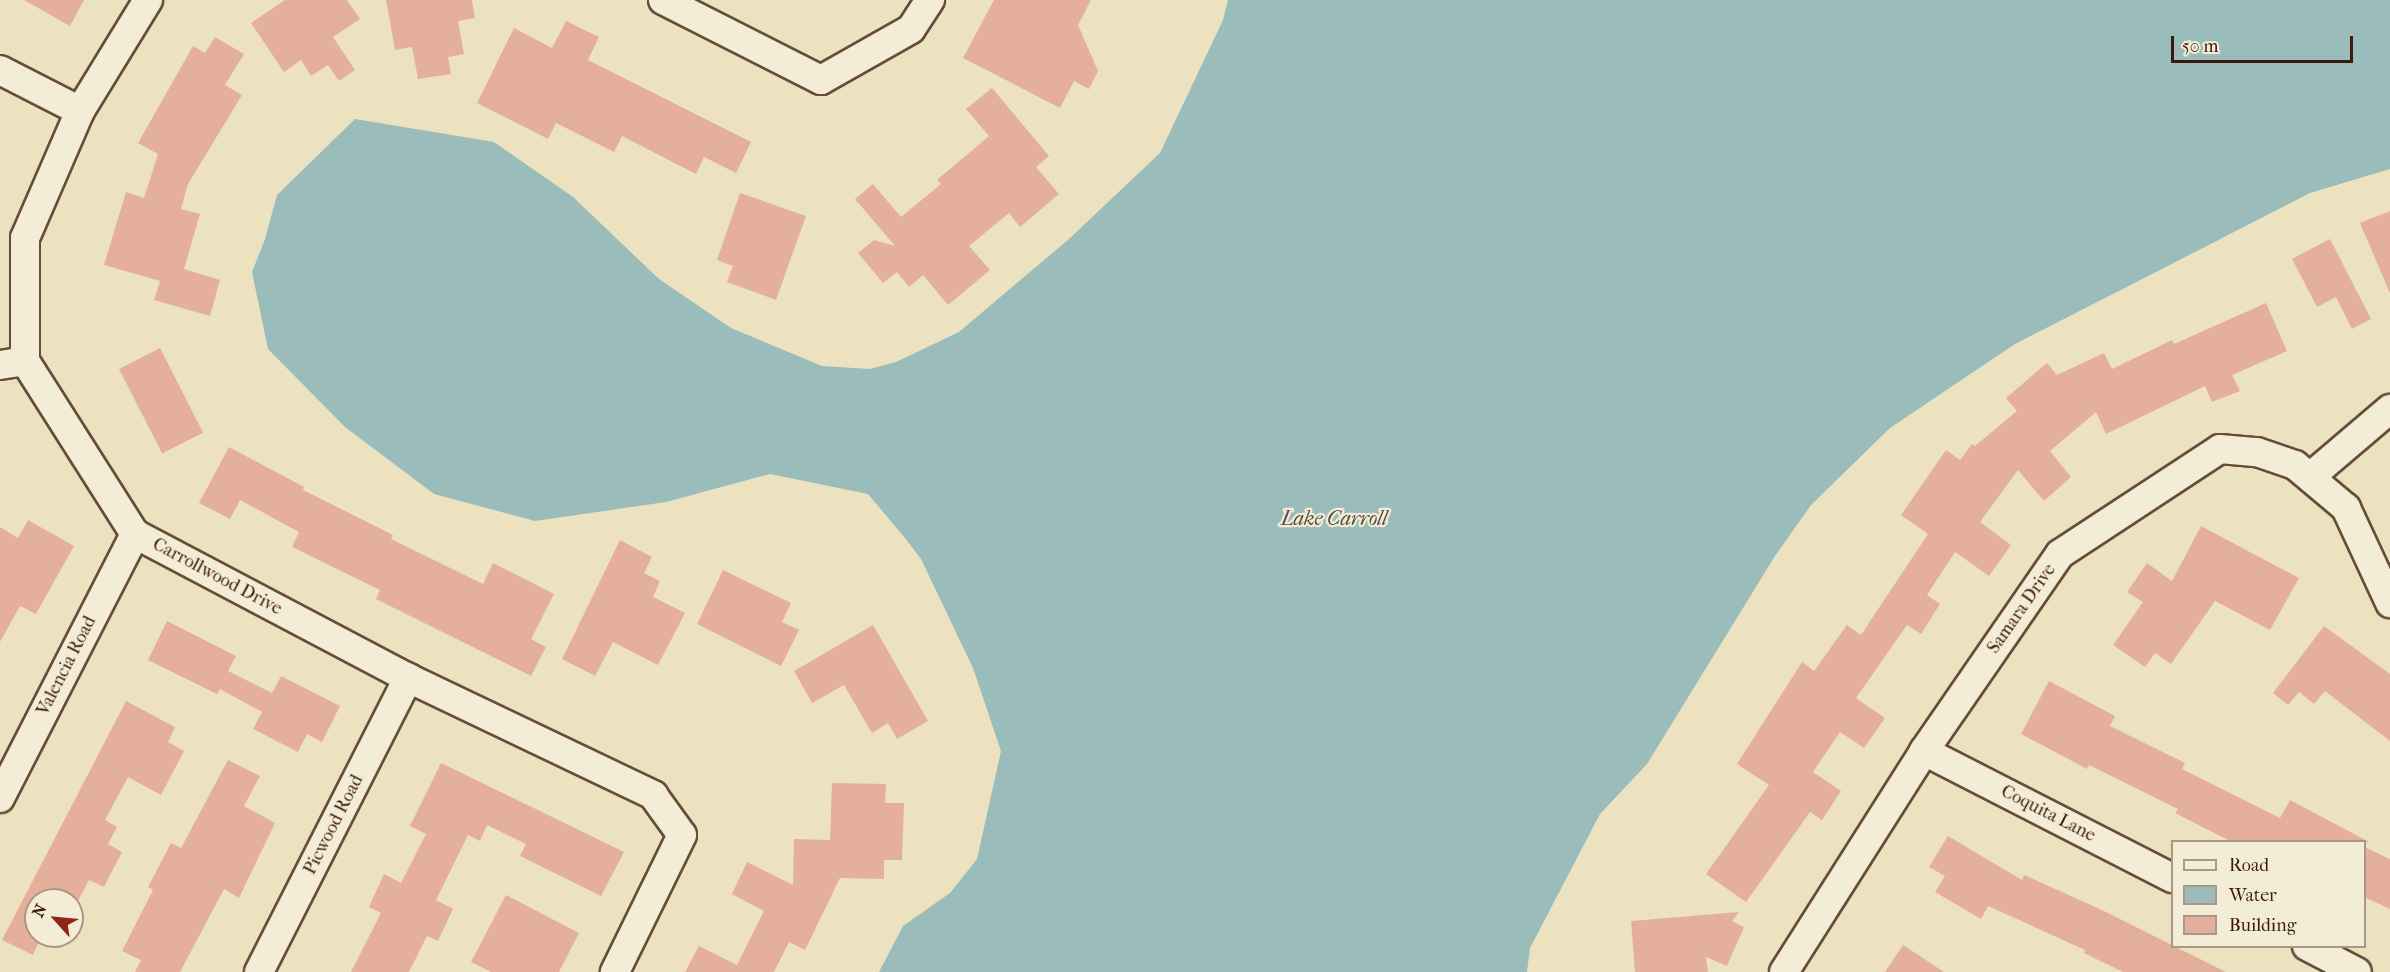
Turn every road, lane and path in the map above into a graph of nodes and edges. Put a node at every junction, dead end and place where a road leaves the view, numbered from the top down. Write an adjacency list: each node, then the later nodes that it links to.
1 (148, 0): 5 (street, Carrollwood Drive)
2 (663, 0): 3 (street)
3 (930, 0)
4 (0, 70): 5 (street)
5 (80, 111): 6 (street, Carrollwood Drive)
6 (12, 363): 9 (street, Carrollwood Drive)
7 (2390, 409): 8 (street)
8 (2310, 477): 10 (street, Samara Drive); 12 (street, Samara Drive)
9 (135, 534): 11 (street, Carrollwood Drive); 13 (street, Valencia Road)
10 (2390, 603)
11 (408, 678): 16 (street, Picwood Road); 17 (street, Carrollwood Drive)
12 (1924, 751): 14 (street, Coquita Lane); 18 (street, Samara Drive)
13 (0, 798)
14 (2171, 877)
15 (2311, 948): 19 (street)
16 (259, 972)
17 (615, 972)
18 (1784, 972)
19 (2357, 972)

